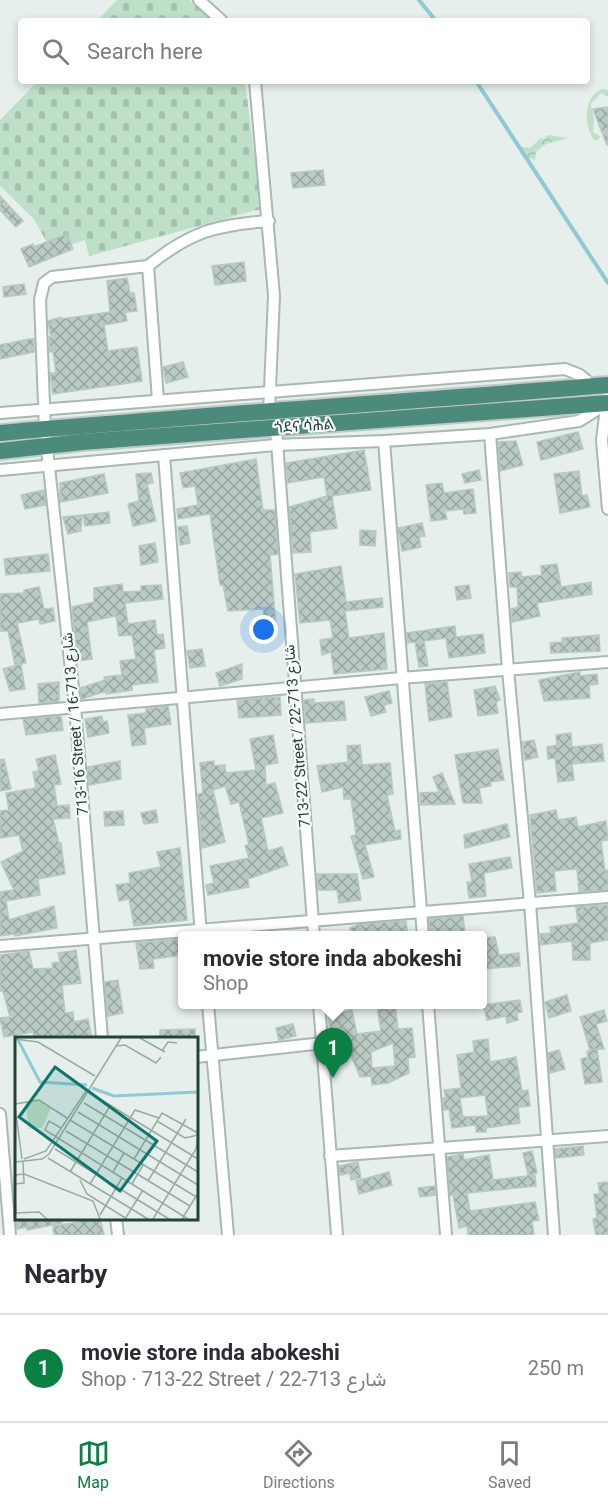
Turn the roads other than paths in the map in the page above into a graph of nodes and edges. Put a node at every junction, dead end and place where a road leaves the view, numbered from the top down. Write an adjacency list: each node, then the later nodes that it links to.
1 (200, 0): 2 (street)
2 (219, 18)
3 (255, 84): 4 (street)
4 (269, 221): 5 (street); 7 (street)
5 (148, 266): 8 (street); 10 (street, 713-16 Street / شارع 713-16)
6 (602, 386): 7 (street); 9 (street); 11 (highway, ጎደና ሳሕል)
7 (270, 392): 8 (street); 11 (street)
8 (158, 400): 10 (street)
9 (608, 404): 14 (street); 15 (highway, ጎደና ሳሕል); 22 (street)
10 (44, 409): 12 (street); 16 (street, 713-16 Street / شارع 713-16)
11 (269, 412): 16 (highway, ጎደና ሳሕል)
12 (0, 413)
13 (0, 433): 16 (highway, ጎደና ሳሕል)
14 (490, 434): 17 (street); 24 (street)
15 (276, 437): 16 (highway, ጎደና ሳሕል); 17 (street); 19 (street); 26 (street, 713-22 Street / شارع 713-22)
16 (47, 438): 18 (highway, ጎደና ሳሕል); 20 (street, 713-16 Street / شارع 713-16)
17 (384, 441): 25 (street)
18 (0, 451)
19 (164, 455): 20 (street); 27 (street)
20 (50, 466): 21 (street); 28 (street, 713-16 Street / شارع 713-16)
21 (0, 470)
22 (608, 509)
23 (608, 662): 24 (street)
24 (508, 670): 25 (street); 31 (street)
25 (401, 678): 26 (street); 32 (street)
26 (293, 688): 27 (street); 33 (street, 713-22 Street / شارع 713-22)
27 (182, 698): 28 (street); 34 (street)
28 (75, 707): 29 (street); 39 (street, 713-16 Street / شارع 713-16)
29 (0, 714)
30 (608, 897): 31 (street)
31 (530, 903): 32 (street); 50 (street)
32 (421, 913): 33 (street); 37 (street)
33 (312, 922): 35 (street); 36 (street, 713-22 Street / شارع 713-22)
34 (201, 931)
35 (212, 931)
36 (313, 931)
37 (423, 931)
38 (178, 933): 39 (street)
39 (92, 938): 40 (street); 44 (street, 713-16 Street / شارع 713-16)
40 (0, 946)
41 (208, 1009): 46 (street)
42 (319, 1009): 45 (street)
43 (428, 1009): 51 (street)
44 (102, 1037)
45 (322, 1043): 46 (street); 52 (street)
46 (213, 1056): 47 (street); 57 (street)
47 (198, 1057)
48 (0, 1114): 53 (street)
49 (608, 1136): 50 (street)
50 (546, 1140): 51 (street); 60 (street)
51 (439, 1147): 52 (street); 59 (street)
52 (330, 1156): 58 (street)
53 (7, 1181): 55 (street)
54 (116, 1220): 56 (street)
55 (10, 1235)
56 (118, 1235)
57 (228, 1235)
58 (337, 1235)
59 (446, 1235)
60 (554, 1235)

